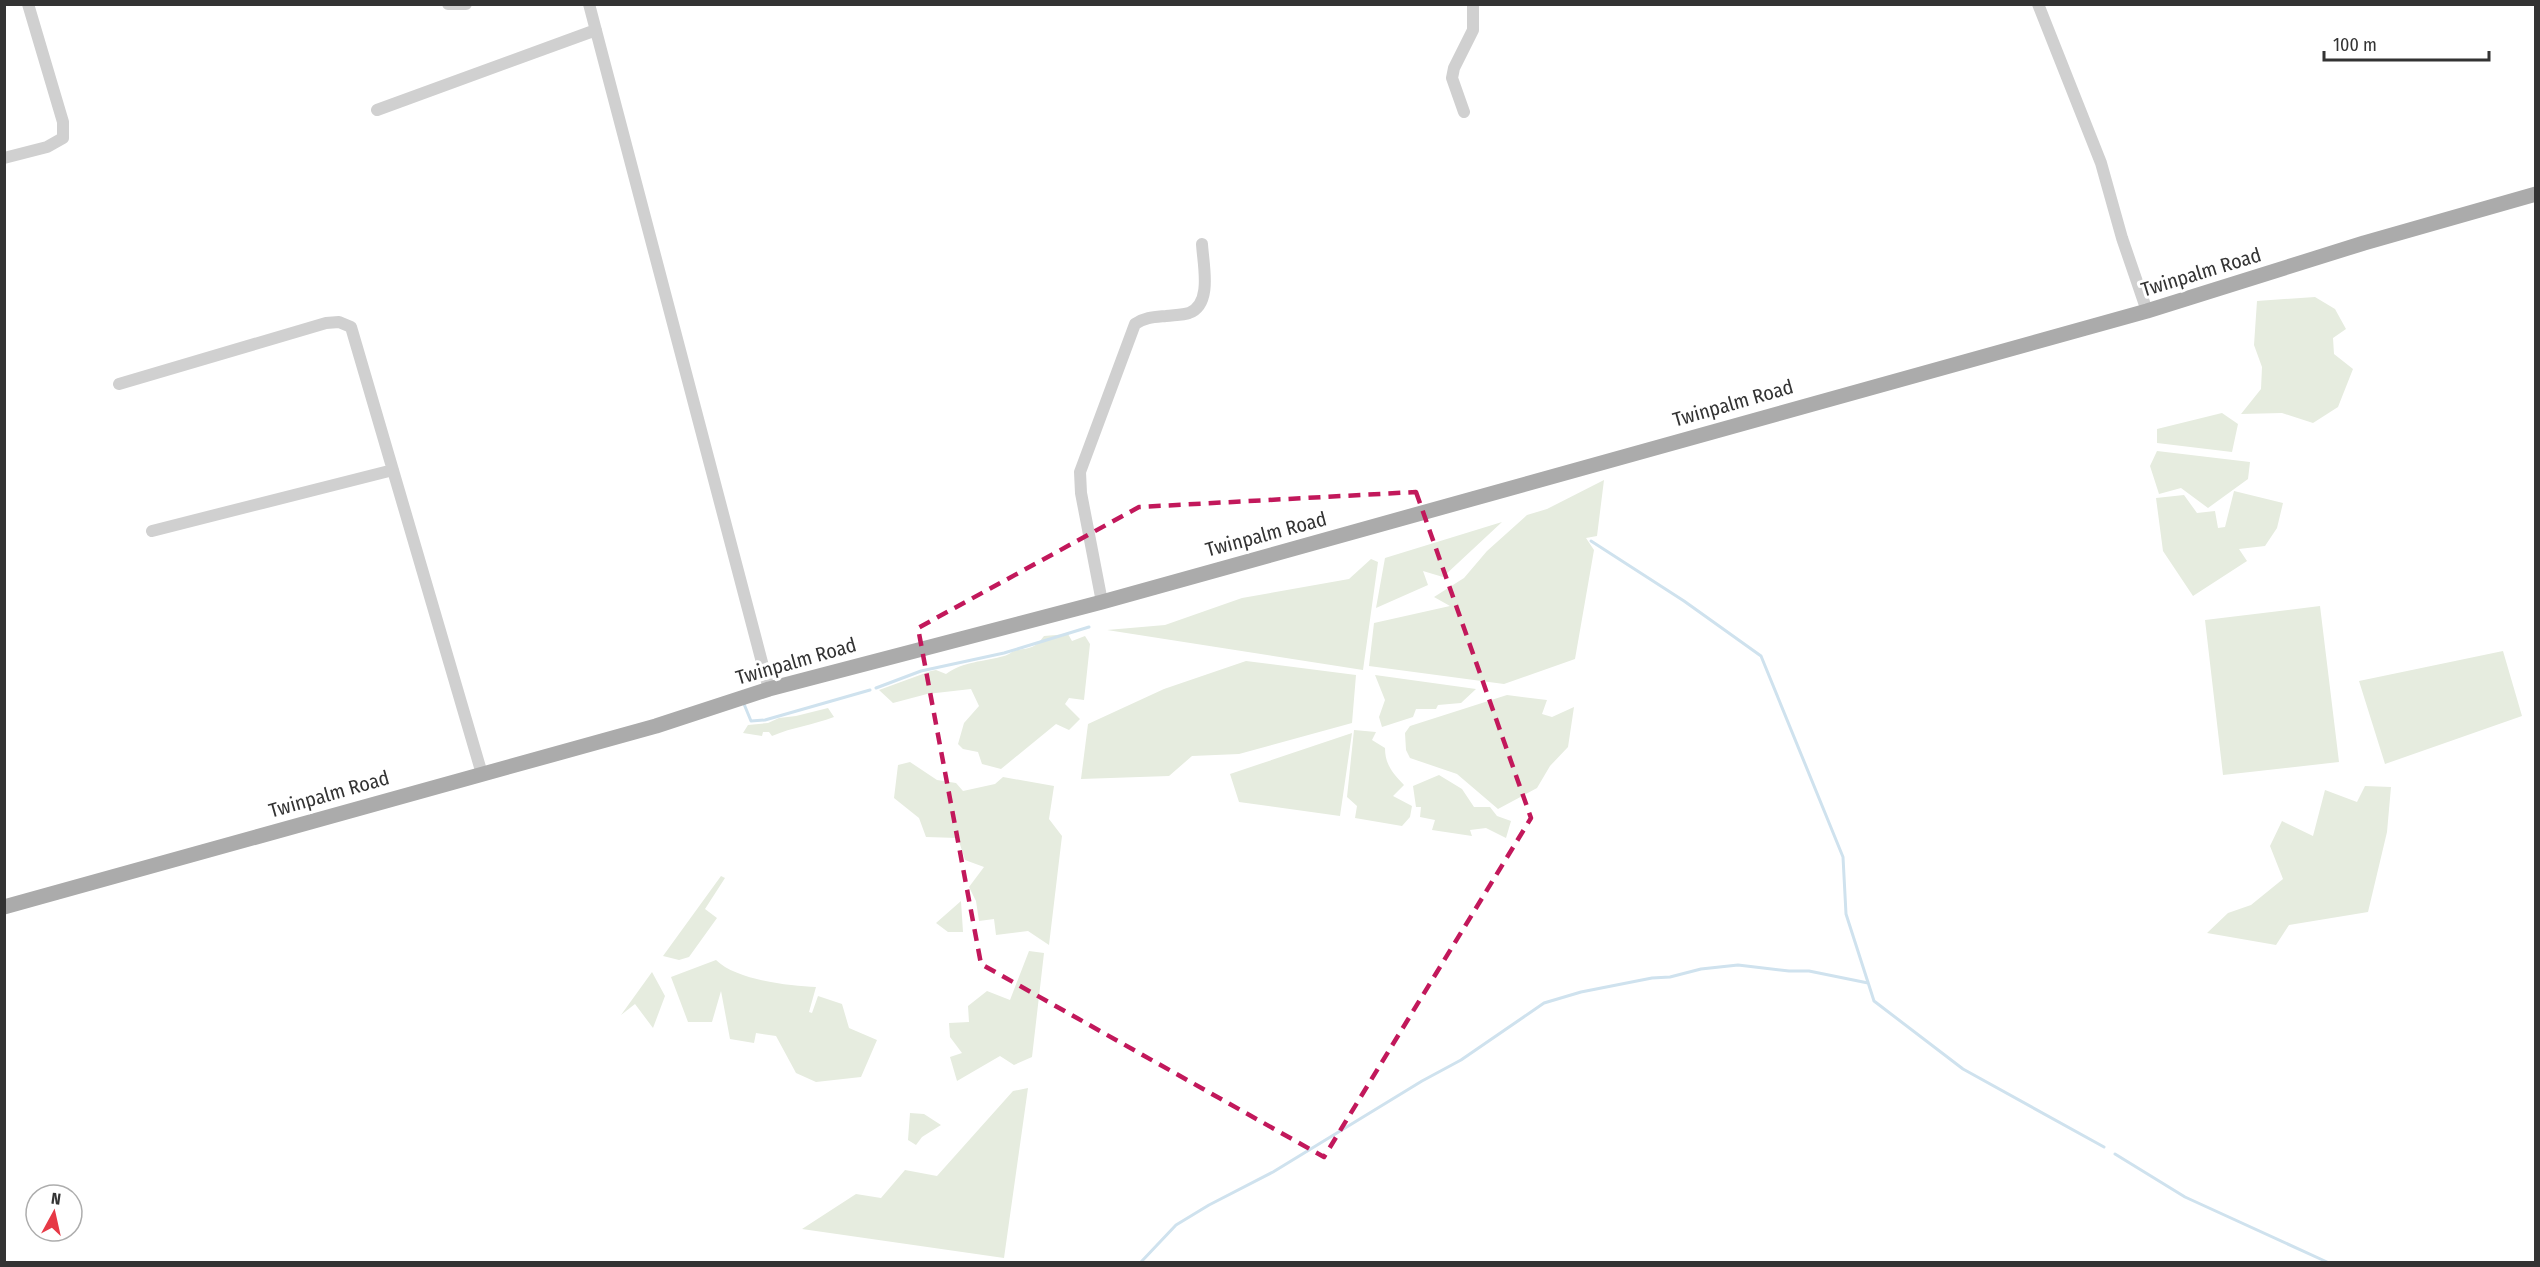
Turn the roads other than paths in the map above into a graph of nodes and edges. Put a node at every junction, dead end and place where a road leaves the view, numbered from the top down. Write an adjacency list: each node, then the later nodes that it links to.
1 (28, 4): 10 (street)
2 (448, 4): 3 (street)
3 (466, 4)
4 (589, 4): 7 (street)
5 (1473, 4): 9 (street)
6 (2037, 4): 13 (street)
7 (596, 30): 8 (street); 18 (street)
8 (377, 110)
9 (1464, 112)
10 (4, 158)
11 (2535, 194): 13 (main road, Twinpalm Road)
12 (1202, 244): 17 (street)
13 (2147, 311): 17 (main road, Twinpalm Road)
14 (119, 384): 15 (street)
15 (393, 470): 16 (street); 19 (street)
16 (152, 531)
17 (1102, 602): 18 (main road, Twinpalm Road)
18 (769, 689): 19 (main road, Twinpalm Road)
19 (482, 774): 20 (main road, Twinpalm Road)
20 (4, 907)

